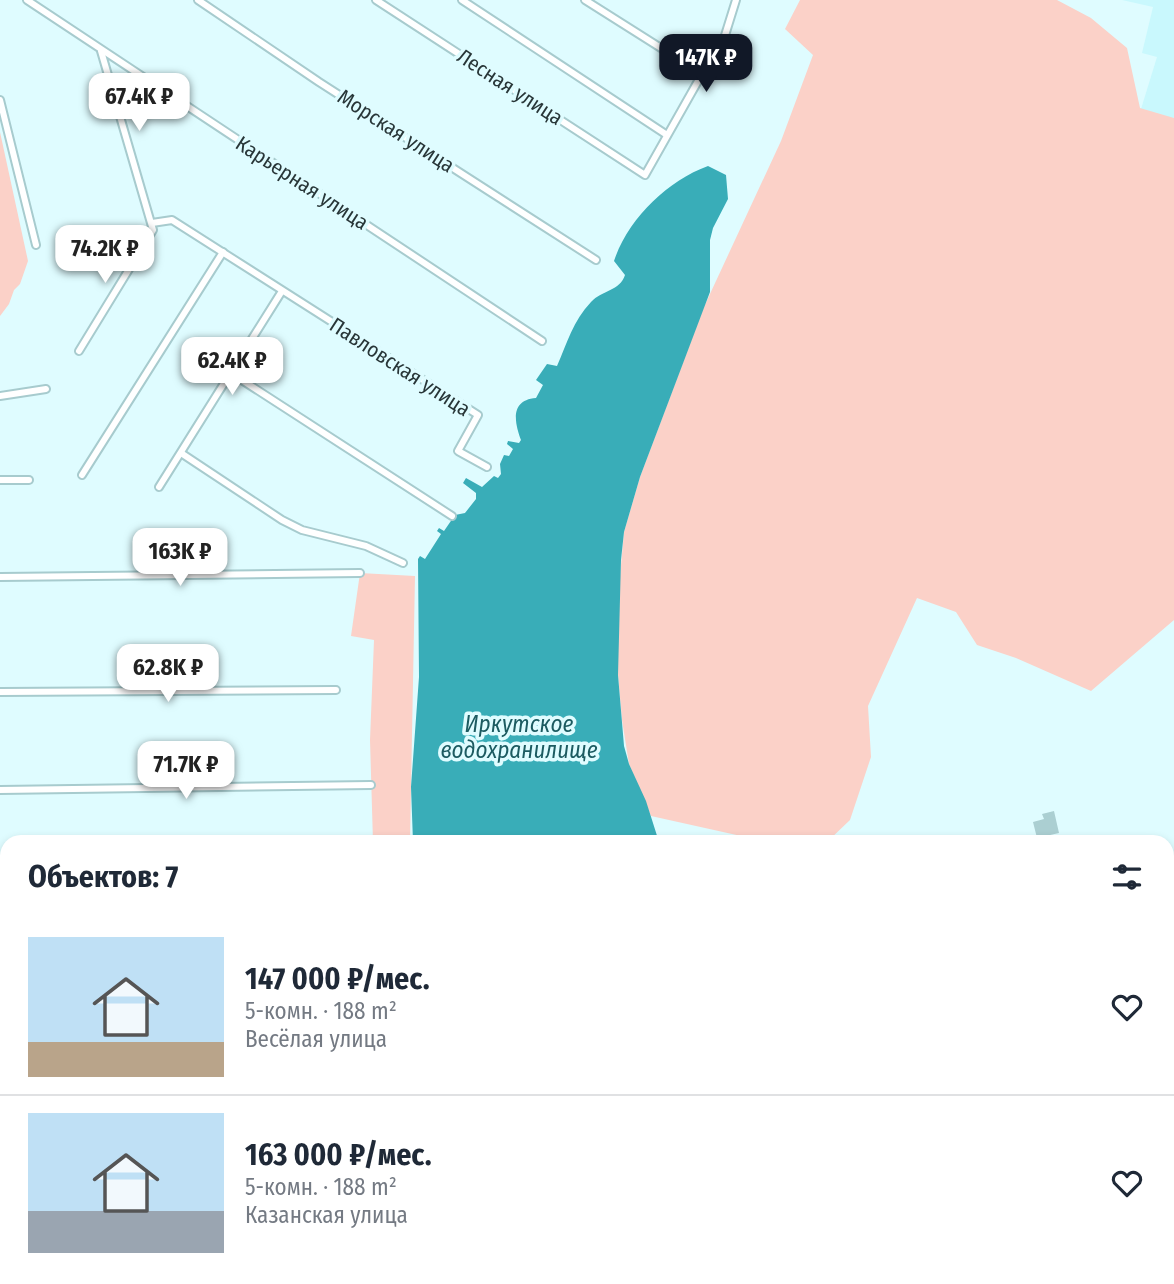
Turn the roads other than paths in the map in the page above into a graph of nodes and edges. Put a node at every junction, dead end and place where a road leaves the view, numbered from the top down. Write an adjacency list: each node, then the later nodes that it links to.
1 (27, 0): 7 (street, Карьерная улица)
2 (198, 0): 14 (street, Морская улица)
3 (376, 0): 10 (street, Лесная улица)
4 (462, 0): 10 (street)
5 (585, 0): 8 (street)
6 (736, 0): 8 (street)
7 (101, 51): 11 (street); 16 (street, Карьерная улица)
8 (702, 74): 10 (street)
9 (0, 100): 12 (street)
10 (667, 135)
11 (152, 223): 13 (street, Павловская улица); 17 (street)
12 (36, 245)
13 (223, 252): 15 (street, Павловская улица); 23 (street)
14 (596, 260)
15 (282, 291): 18 (street); 22 (street, Павловская улица)
16 (542, 341)
17 (79, 351)
18 (231, 373): 21 (street); 27 (street)
19 (46, 389): 20 (street)
20 (0, 396)
21 (181, 453): 26 (street); 28 (street)
22 (487, 467)
23 (82, 475)
24 (0, 480): 25 (street)
25 (29, 480)
26 (159, 487)
27 (452, 516)
28 (403, 562)
29 (360, 573): 30 (street)
30 (0, 577)
31 (336, 690): 32 (street)
32 (0, 692)
33 (371, 785): 34 (street)
34 (0, 790)

